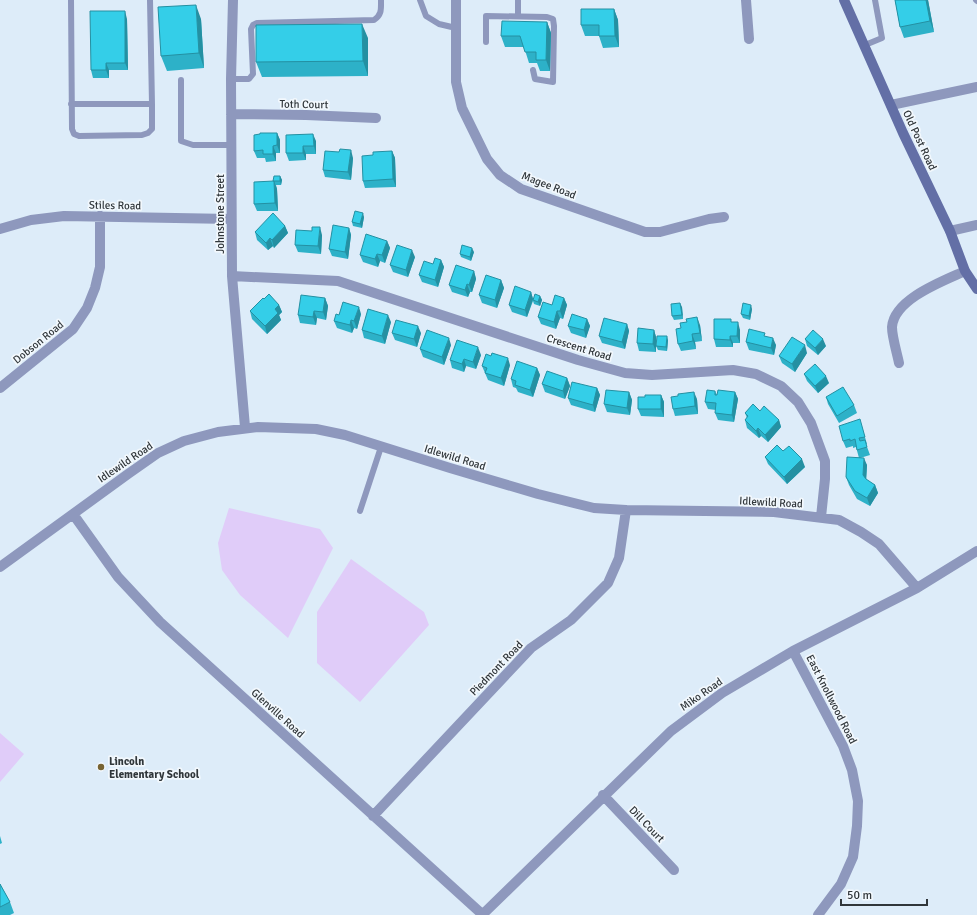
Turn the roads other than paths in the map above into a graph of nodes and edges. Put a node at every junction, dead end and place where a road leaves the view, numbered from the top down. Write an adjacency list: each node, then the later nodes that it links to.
1 (71, 0): 20 (lane)
2 (150, 0): 21 (lane)
3 (233, 0): 17 (street, Johnstone Street)
4 (381, 0): 17 (lane)
5 (420, 0): 12 (lane)
6 (456, 0): 12 (street, Magee Road)
7 (518, 0): 11 (lane)
8 (746, 0): 13 (street)
9 (844, 0): 15 (street, Old Post Road)
10 (875, 0): 15 (lane)
11 (518, 16): 14 (lane); 16 (lane)
12 (456, 28): 27 (street, Magee Road)
13 (749, 39)
14 (486, 42)
15 (865, 45): 22 (street, Old Post Road)
16 (533, 70)
17 (232, 79): 23 (street, Johnstone Street)
18 (181, 80): 25 (lane)
19 (977, 87): 22 (street)
20 (71, 104): 21 (lane); 21 (lane)
21 (152, 104)
22 (891, 105): 31 (street, Old Post Road)
23 (232, 114): 24 (street, Toth Court); 25 (street, Johnstone Street)
24 (376, 118)
25 (231, 145): 28 (street, Johnstone Street)
26 (100, 216): 28 (street, Stiles Road); 30 (street, Stiles Road); 36 (street, Dobson Road)
27 (724, 217)
28 (231, 219): 33 (street, Johnstone Street)
29 (977, 225): 31 (street)
30 (0, 229)
31 (950, 231): 32 (street, Old Post Road)
32 (965, 271): 34 (street, Old Post Road); 35 (street)
33 (232, 276): 37 (street, Johnstone Street); 42 (street, Crescent Road)
34 (977, 289)
35 (900, 364)
36 (0, 388)
37 (245, 427): 38 (street, Idlewild Road); 41 (street, Idlewild Road)
38 (381, 447): 39 (street, Idlewild Road); 40 (lane)
39 (626, 510): 42 (street, Idlewild Road); 48 (street, Piedmont Road)
40 (360, 511)
41 (73, 514): 44 (street, Idlewild Road); 48 (street, Glenville Road)
42 (821, 517): 45 (street, Idlewild Road)
43 (977, 551): 45 (street, Miko Road)
44 (0, 567)
45 (917, 588): 46 (street, Miko Road)
46 (794, 651): 47 (street, Miko Road); 51 (street, East Knollwood Road)
47 (603, 795): 49 (street, Dill Court); 50 (street, Miko Road)
48 (373, 816): 50 (street, Glenville Road)
49 (674, 870)
50 (482, 915)
51 (818, 915)

